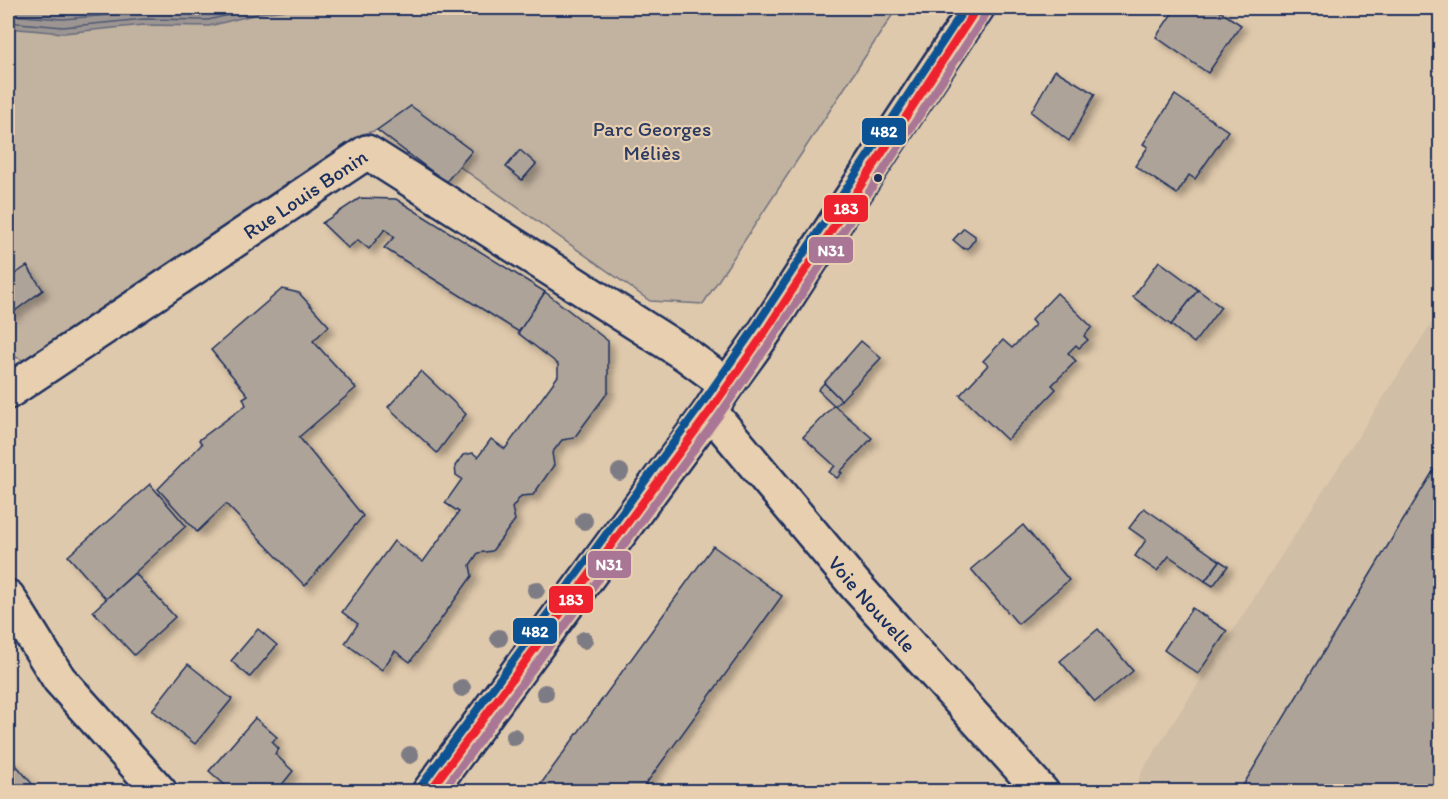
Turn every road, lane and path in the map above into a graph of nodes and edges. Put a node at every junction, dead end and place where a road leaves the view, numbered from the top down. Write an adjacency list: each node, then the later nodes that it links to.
1 (977, 8): 3 (street)
2 (8, 390): 3 (street, Rue Louis Bonin)
3 (718, 397): 6 (street); 7 (street, Voie Nouvelle)
4 (8, 597): 5 (street)
5 (160, 792)
6 (429, 792)
7 (1042, 792)

